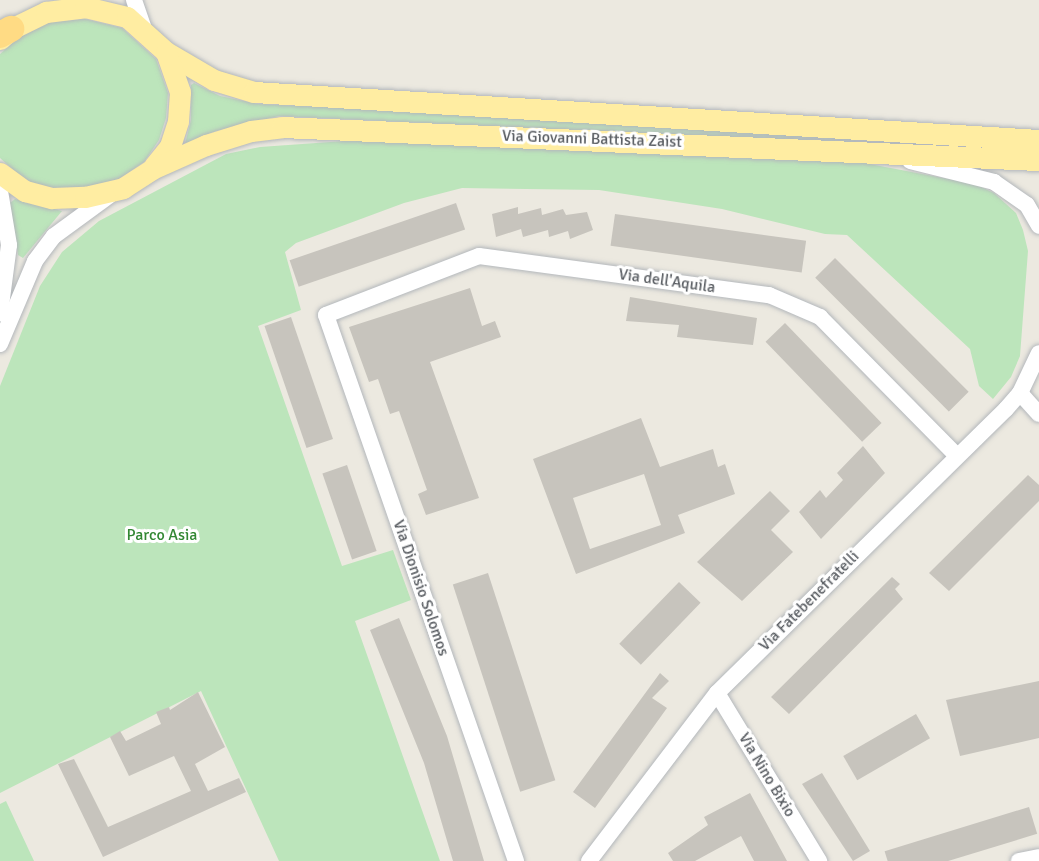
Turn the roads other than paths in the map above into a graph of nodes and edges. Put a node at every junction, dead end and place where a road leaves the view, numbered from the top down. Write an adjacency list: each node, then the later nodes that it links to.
1 (134, 0): 3 (street)
2 (52, 6): 3 (main road, Via Giovanni Battista Zaist); 4 (main road, Via Giovanni Battista Zaist)
3 (144, 29): 5 (main road, Via Giovanni Battista Zaist)
4 (4, 34)
5 (166, 52): 6 (main road, Via Giovanni Battista Zaist); 9 (main road, Via Giovanni Battista Zaist)
6 (1039, 140)
7 (874, 152): 8 (main road, Via Giovanni Battista Zaist); 9 (main road, Via Giovanni Battista Zaist); 13 (street)
8 (1039, 160)
9 (152, 169): 11 (main road, Via Giovanni Battista Zaist)
10 (0, 173): 11 (main road, Via Giovanni Battista Zaist)
11 (123, 188): 16 (street)
12 (0, 191): 14 (street)
13 (1039, 226)
14 (0, 313)
15 (326, 315): 20 (street, Via dell'Aquila); 24 (street, Via Dionisio Solomos)
16 (0, 344)
17 (1039, 353): 18 (street, Via Fatebenefratelli)
18 (1020, 393): 19 (street); 20 (street, Via Fatebenefratelli)
19 (1039, 414)
20 (956, 455): 21 (street, Via Fatebenefratelli)
21 (717, 693): 23 (street, Via Nino Bixio); 25 (street, Via Fatebenefratelli)
22 (1039, 857): 26 (street)
23 (816, 860)
24 (516, 861)
25 (589, 861)
26 (1018, 861)

